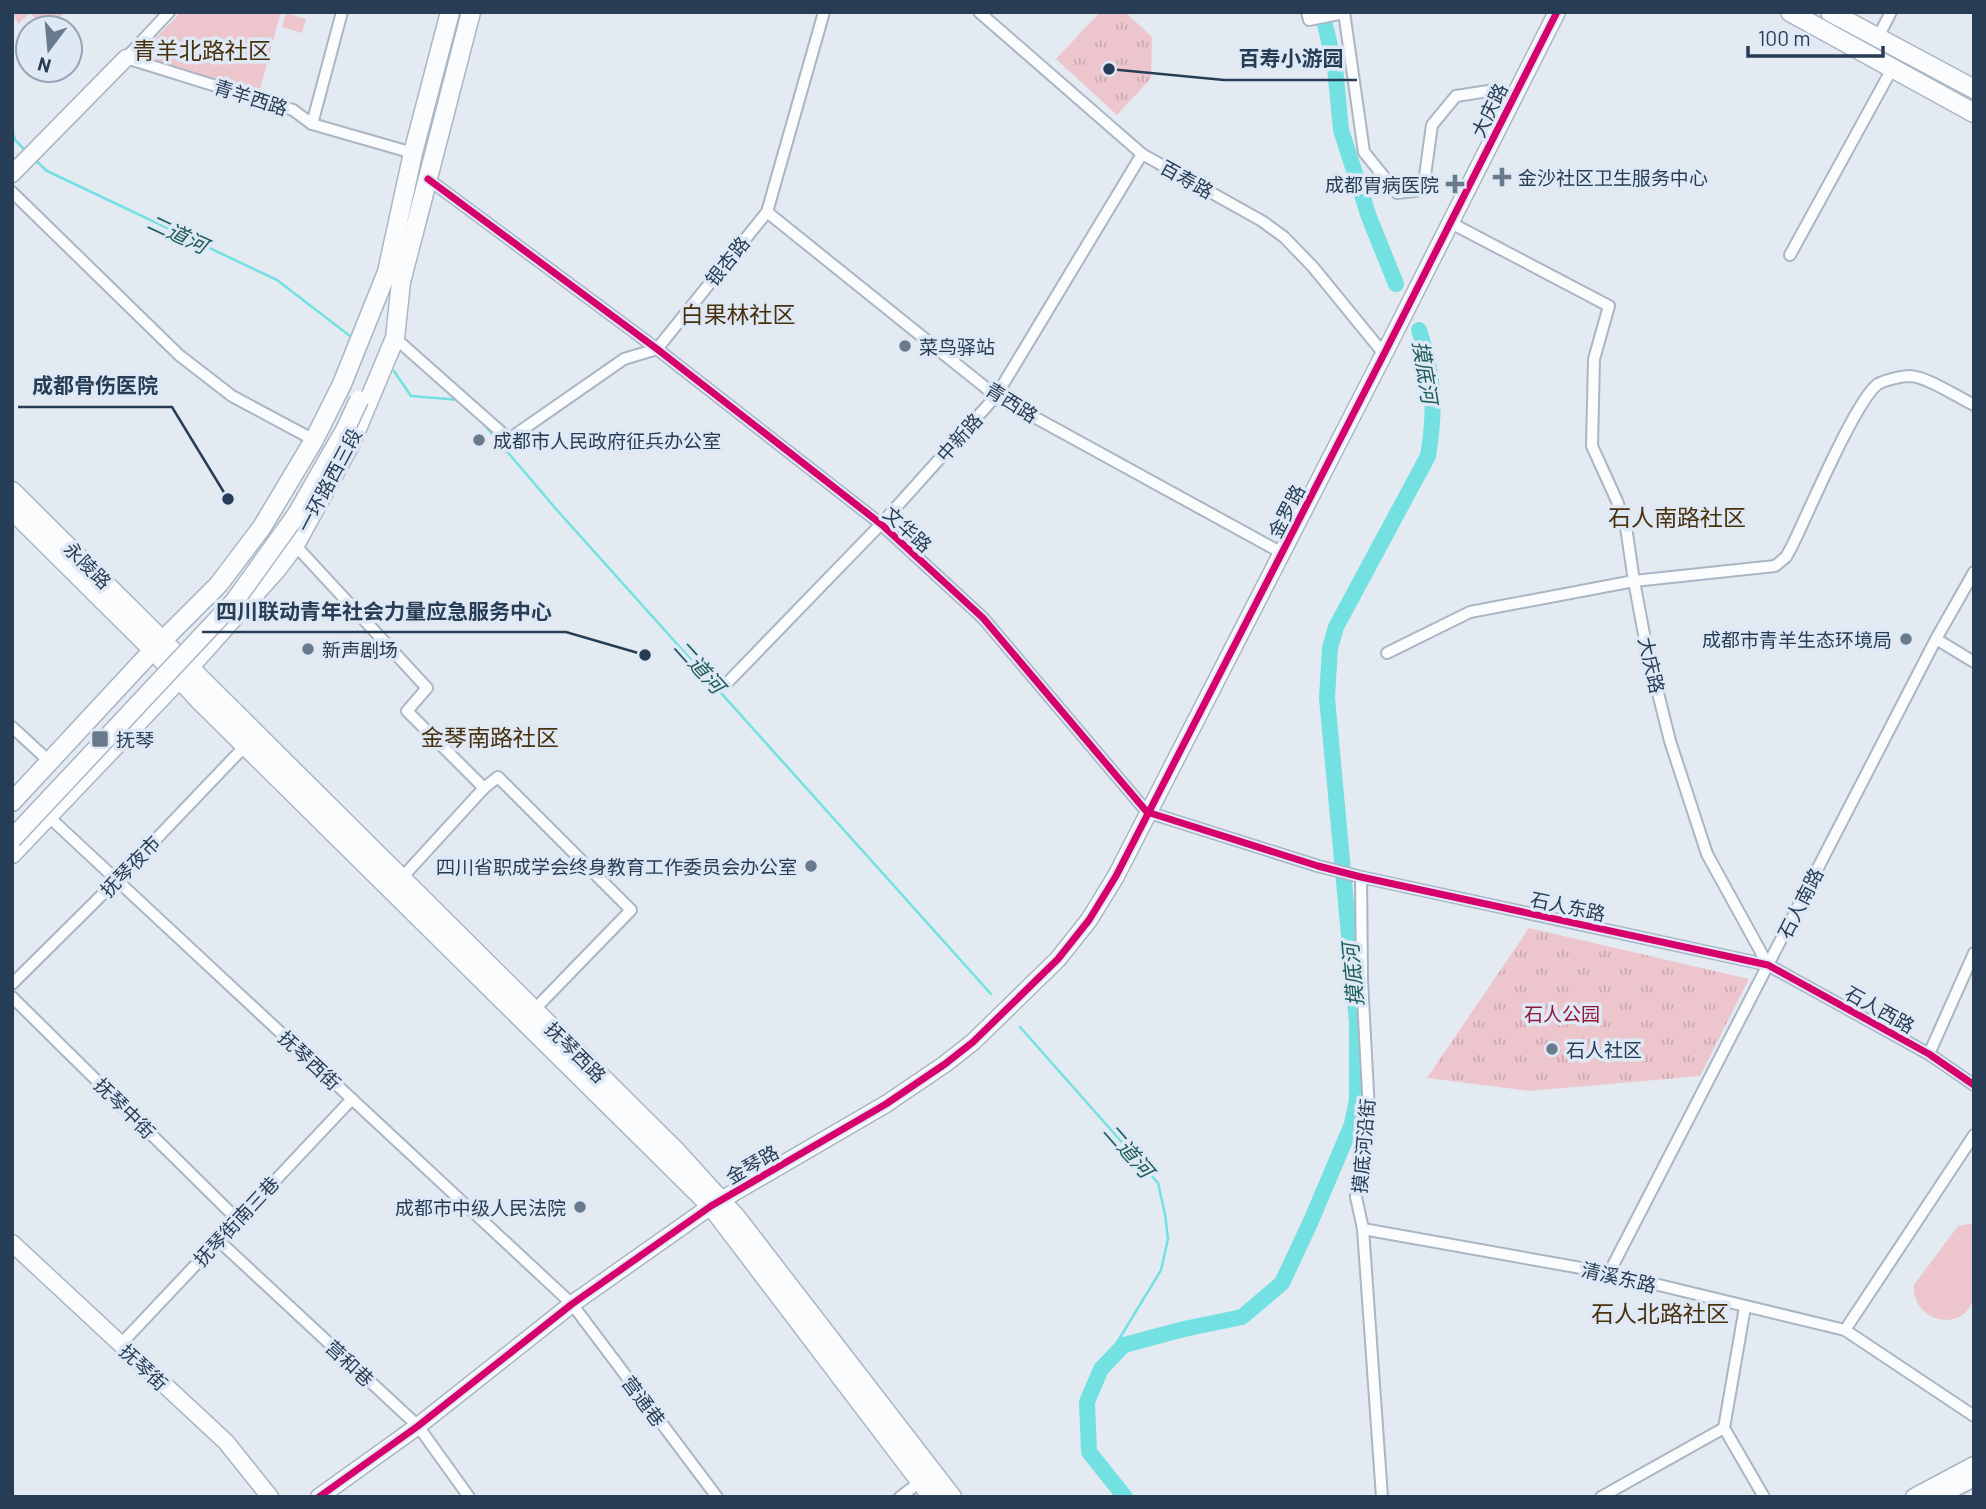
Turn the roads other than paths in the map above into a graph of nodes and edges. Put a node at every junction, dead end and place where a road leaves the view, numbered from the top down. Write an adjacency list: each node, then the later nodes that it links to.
1 (169, 12): 14 (street)
2 (342, 12): 19 (street)
3 (450, 12): 20 (main road, 一环路西三段)
4 (471, 12): 23 (main road, 一环路西三段)
5 (824, 12): 25 (street, 银杏路)
6 (979, 12): 21 (street, 百寿路)
7 (1557, 12): 17 (street, 大庆路)
8 (1790, 12): 15 (main road)
9 (1830, 12): 13 (main road)
10 (1891, 12): 13 (street)
11 (1341, 13): 12 (street); 17 (street)
12 (1311, 15)
13 (1878, 37): 16 (main road)
14 (126, 58): 19 (street, 青羊西路); 22 (street)
15 (1893, 67): 18 (main road); 27 (street)
16 (1974, 89)
17 (1511, 101): 26 (street, 大庆路)
18 (1974, 113)
19 (312, 124): 20 (street, 青羊西路)
20 (413, 153): 28 (main road, 一环路西三段)
21 (1142, 154): 31 (street, 百寿路); 33 (street, 中新路)
22 (12, 174)
23 (428, 179): 28 (main road, 一环路西三段); 30 (street, 文华路)
24 (12, 192): 35 (street)
25 (767, 212): 30 (street, 银杏路); 33 (street, 青西路)
26 (1451, 223): 31 (street, 金罗路); 42 (street, 大庆路)
27 (1790, 256)
28 (394, 277): 29 (main road, 一环路西三段); 32 (main road); 35 (main road, 一环路西三段)
29 (395, 338): 30 (street); 39 (main road, 一环路西三段)
30 (657, 349): 38 (street, 文华路)
31 (1384, 354): 40 (street, 金罗路)
32 (354, 396): 56 (main road); 57 (main road, bridge)
33 (996, 396): 38 (street, 中新路); 40 (street, 青西路)
34 (1974, 405): 42 (street)
35 (314, 440): 44 (main road, 一环路西三段)
36 (12, 491): 44 (main road, 永陵路)
37 (12, 509): 44 (main road, 永陵路)
38 (881, 524): 48 (street, 中新路); 54 (street, 文华路)
39 (295, 545): 47 (main road, 一环路西三段); 52 (street)
40 (1282, 553): 54 (street, 金罗路)
41 (1974, 572): 43 (street, 石人南路)
42 (1634, 582): 45 (street); 63 (street, 大庆路)
43 (1936, 639): 46 (street); 63 (street, 石人南路)
44 (158, 645): 47 (main road, 抚琴西路); 51 (main road, 一环路西三段)
45 (1387, 653)
46 (1974, 663)
47 (184, 673): 50 (main road, 抚琴西路); 55 (main road, 一环路西三段); 61 (main road, 抚琴西路)
48 (728, 682)
49 (12, 727): 51 (street)
50 (245, 746): 60 (street, 抚琴夜市); 71 (main road, 抚琴西路)
51 (50, 762): 53 (main road, 一环路西三段)
52 (484, 789): 61 (street); 66 (street)
53 (12, 802)
54 (1147, 812): 59 (street); 71 (street, 金琴路)
55 (48, 816): 58 (main road, 一环路西三段); 60 (street, 抚琴西街)
56 (12, 821)
57 (12, 839)
58 (12, 854)
59 (1361, 877): 63 (street, 石人东路); 73 (street, 摸底河沿街)
60 (117, 880): 64 (street, 抚琴夜市); 69 (street, 抚琴西街)
61 (399, 881): 66 (main road, 抚琴西路)
62 (1974, 953): 67 (street)
63 (1768, 965): 67 (street, 石人西路); 76 (street, 石人南路)
64 (12, 984)
65 (12, 997): 72 (street, 抚琴中街)
66 (531, 1013): 71 (main road, 抚琴西路)
67 (1928, 1054): 68 (street, 石人西路)
68 (1974, 1085)
69 (352, 1099): 72 (street, 抚琴街南三巷); 77 (street, 抚琴西街)
70 (1974, 1135): 79 (street)
71 (716, 1203): 77 (street, 金琴路); 86 (main road, 抚琴西路); 94 (main road, 抚琴西路)
72 (237, 1219): 74 (street, 抚琴街南三巷)
73 (1363, 1229): 76 (street, 清溪东路); 95 (street, 摸底河沿街)
74 (218, 1240): 80 (street, 抚琴街南三巷); 82 (street, 营和巷)
75 (12, 1243): 80 (street, 抚琴街)
76 (1609, 1273): 78 (street, 清溪东路)
77 (572, 1304): 82 (street, 金琴路); 91 (street, 营通巷)
78 (1745, 1307): 79 (street, 清溪东路); 83 (street)
79 (1845, 1330): 81 (street, 清溪东路)
80 (120, 1345): 88 (street, 抚琴街)
81 (1974, 1416)
82 (418, 1426): 89 (street, 金琴路); 90 (street, 营和巷)
83 (1724, 1428): 96 (street); 97 (street)
84 (1974, 1465): 98 (street)
85 (1974, 1476): 99 (highway)
86 (920, 1482): 92 (street); 93 (main road, 抚琴西路)
87 (1974, 1489): 100 (highway)
88 (270, 1497)
89 (319, 1497)
90 (469, 1497)
91 (717, 1497)
92 (900, 1497)
93 (932, 1497)
94 (952, 1497)
95 (1382, 1497)
96 (1601, 1497)
97 (1764, 1497)
98 (1914, 1497)
99 (1934, 1497)
100 (1959, 1497)

